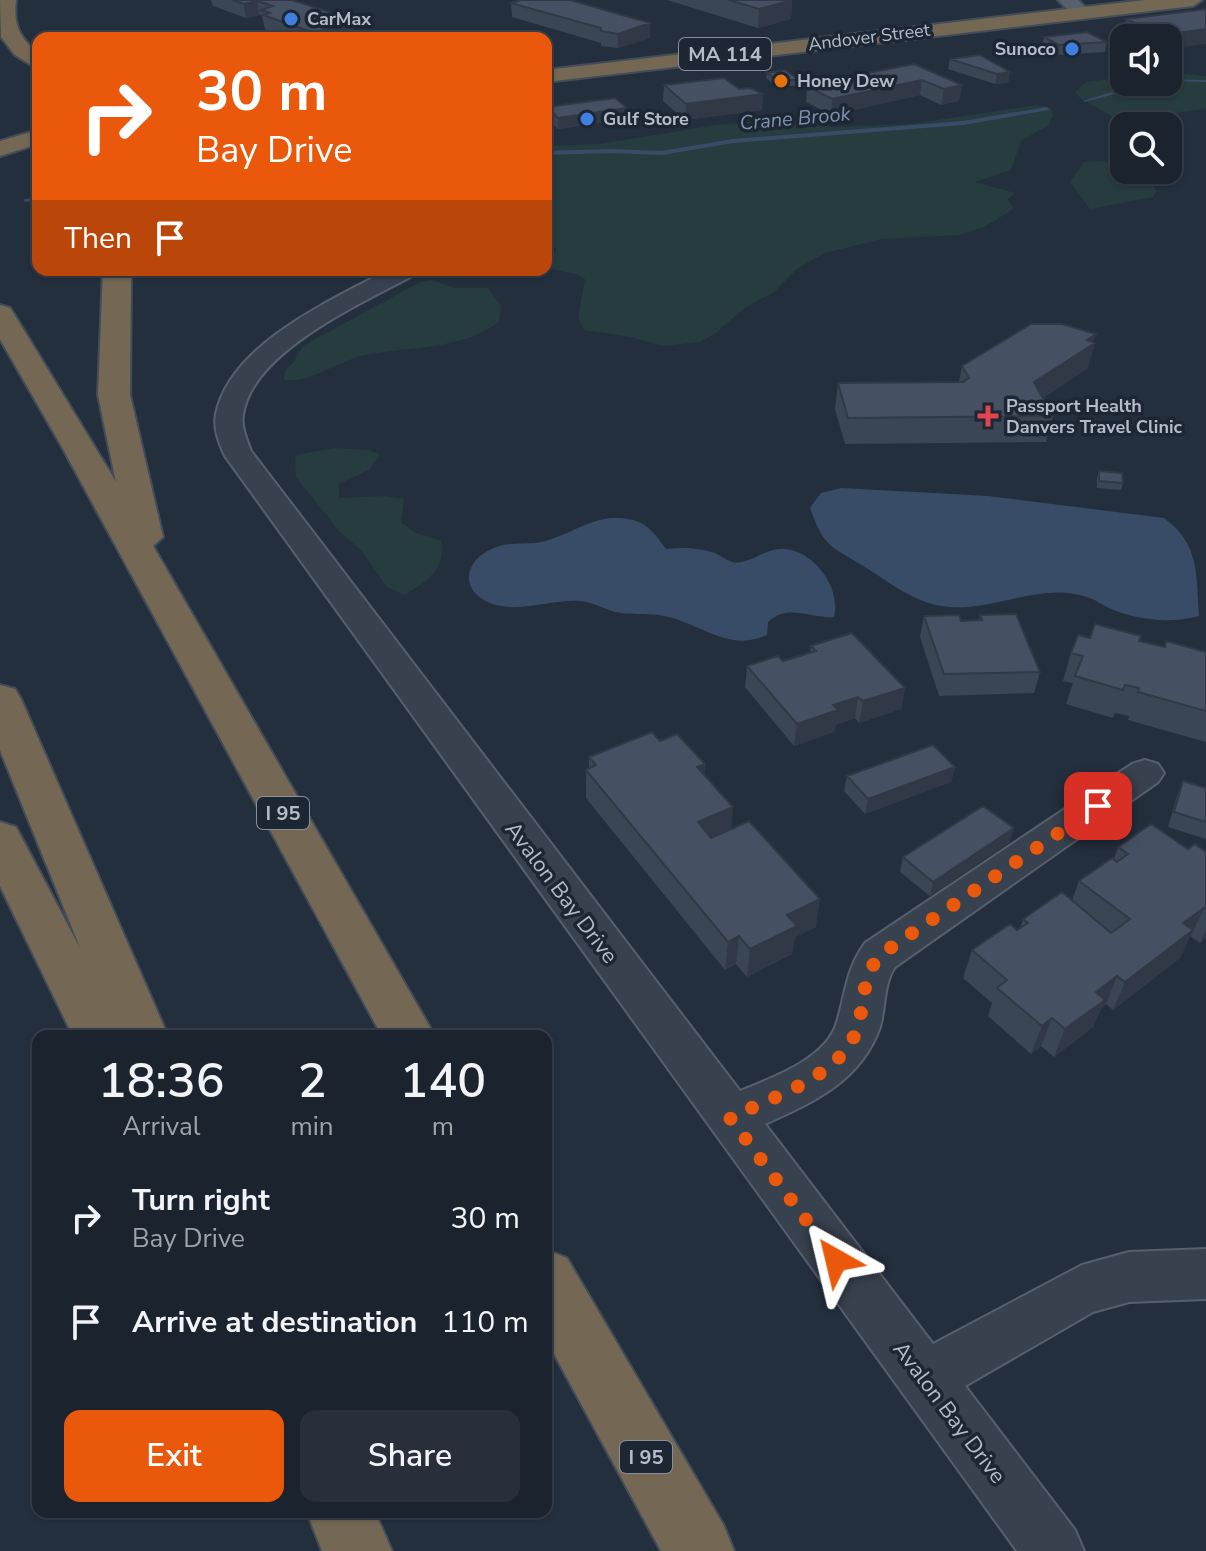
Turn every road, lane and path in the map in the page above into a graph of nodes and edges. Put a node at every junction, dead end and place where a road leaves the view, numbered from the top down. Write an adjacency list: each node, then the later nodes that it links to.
1 (7, 0): 5 (highway)
2 (1193, 0): 3 (highway, Andover Street / MA 114)
3 (1074, 6): 6 (highway, Andover Street / MA 114)
4 (0, 56): 7 (highway)
5 (32, 59)
6 (552, 75)
7 (32, 80)
8 (32, 141): 9 (highway)
9 (0, 149)
10 (32, 155): 11 (highway)
11 (0, 161)
12 (117, 276): 15 (highway)
13 (395, 276): 22 (street, Avalon Bay Drive)
14 (0, 314): 15 (highway, I 95)
15 (157, 590): 21 (highway, I 95)
16 (0, 699): 20 (highway)
17 (1145, 773): 22 (street)
18 (0, 839): 19 (highway)
19 (96, 1030)
20 (139, 1030)
21 (406, 1030)
22 (730, 1118): 25 (street, Avalon Bay Drive)
23 (1206, 1274): 25 (street)
24 (552, 1290): 26 (highway, I 95)
25 (925, 1378): 27 (street, Avalon Bay Drive)
26 (699, 1551)
27 (1054, 1551)

